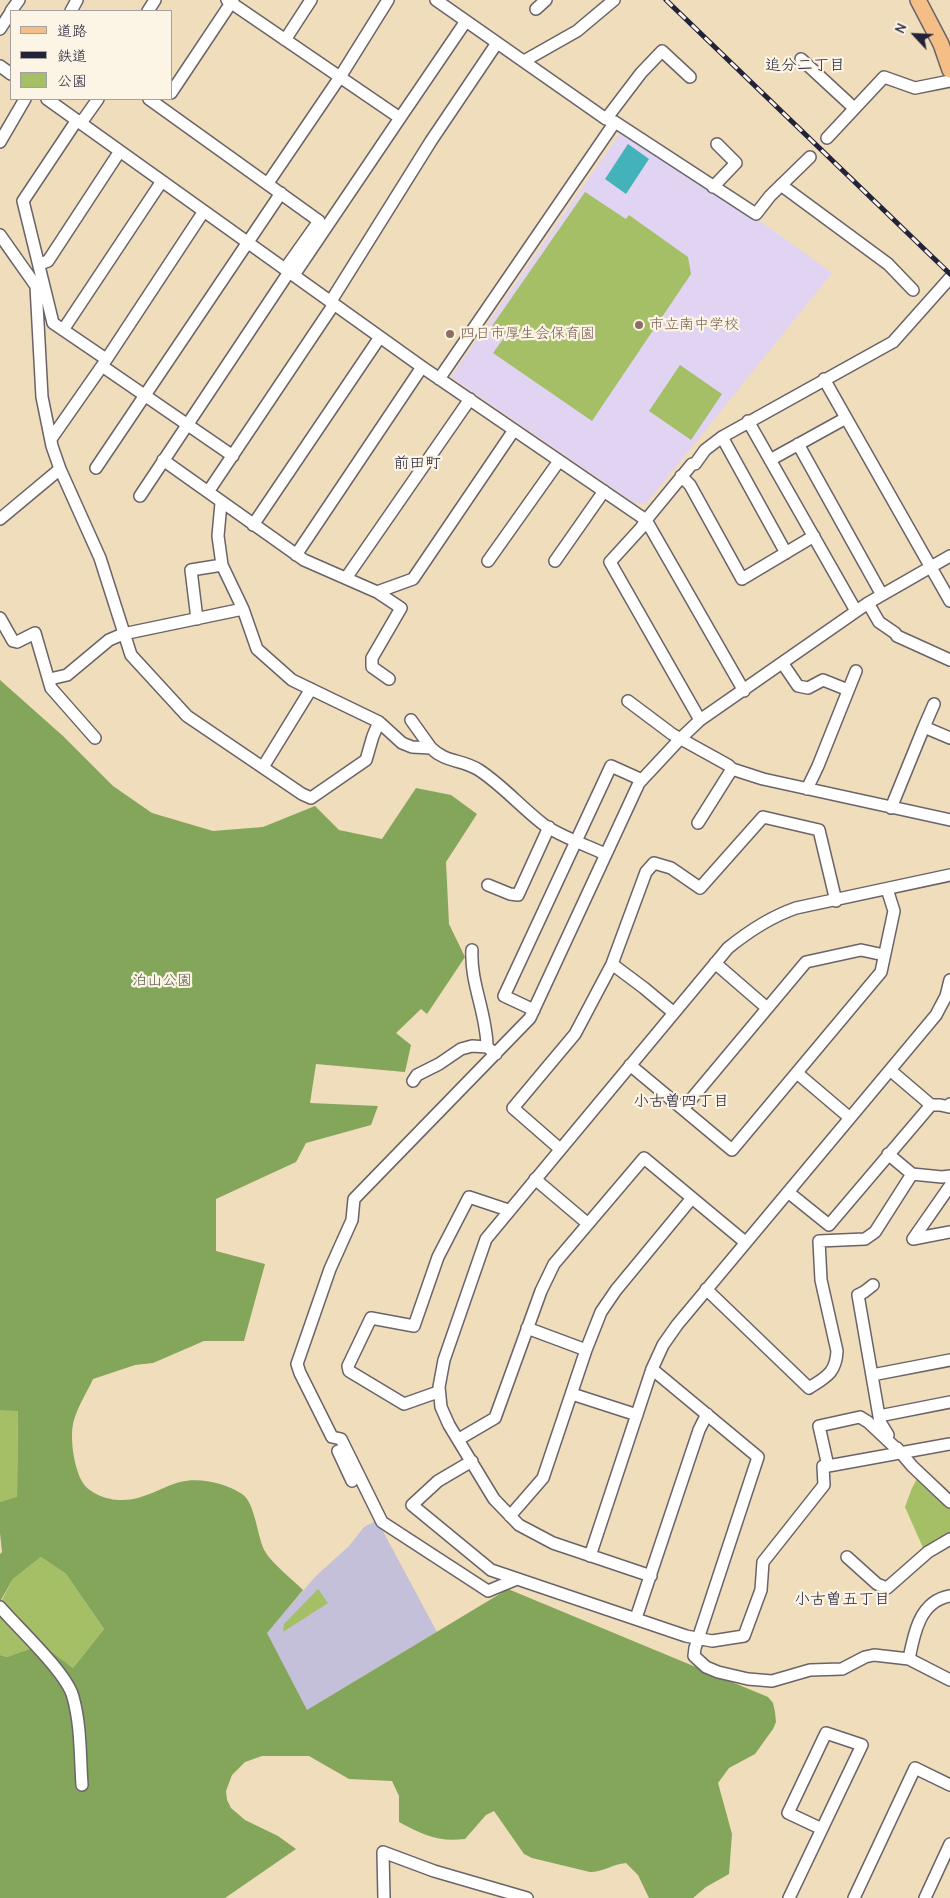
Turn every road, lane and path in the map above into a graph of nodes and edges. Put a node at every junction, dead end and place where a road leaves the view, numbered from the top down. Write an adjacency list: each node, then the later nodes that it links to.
1 (311, 0): 12 (street)
2 (388, 0): 17 (street)
3 (436, 0): 10 (street)
4 (546, 0): 8 (street)
5 (614, 0): 15 (street)
6 (918, 0): 16 (main road)
7 (230, 1): 12 (street); 20 (street)
8 (536, 10)
9 (10, 13): 11 (street)
10 (466, 21): 13 (street); 26 (street)
11 (0, 29)
12 (285, 40): 17 (street)
13 (497, 43): 15 (street); 46 (street)
14 (801, 59): 25 (street)
15 (524, 61): 27 (street)
16 (950, 70)
17 (340, 77): 26 (street); 35 (street)
18 (690, 77): 27 (street)
19 (950, 81): 25 (street)
20 (172, 91)
21 (24, 100): 30 (street)
22 (48, 100): 28 (street)
23 (97, 100): 28 (street)
24 (165, 103): 35 (street)
25 (854, 108): 29 (street)
26 (400, 118): 43 (street)
27 (611, 121): 37 (street); 51 (street)
28 (79, 122): 32 (street); 42 (street)
29 (827, 138)
30 (0, 142)
31 (717, 144): 37 (street)
32 (120, 151): 34 (street); 42 (street)
33 (810, 157): 36 (street)
34 (162, 181): 39 (street); 47 (street)
35 (268, 183): 38 (street)
36 (781, 185): 37 (street); 45 (street)
37 (713, 187)
38 (281, 193): 41 (street); 43 (street)
39 (204, 211): 41 (street); 49 (street)
40 (0, 235): 60 (street)
41 (247, 242): 43 (street); 53 (street)
42 (40, 264): 47 (street)
43 (289, 272): 46 (street); 57 (street)
44 (950, 278): 52 (street)
45 (913, 290)
46 (332, 303): 48 (street); 62 (street)
47 (63, 330): 49 (street)
48 (380, 337): 50 (street); 75 (street)
49 (104, 362): 53 (street); 60 (street)
50 (422, 367): 51 (street); 78 (street)
51 (439, 378): 54 (street)
52 (824, 379): 55 (street); 56 (street)
53 (145, 395): 57 (street); 66 (street)
54 (470, 399): 58 (street); 84 (street)
55 (846, 418): 61 (street); 83 (street)
56 (748, 421): 59 (street); 64 (street)
57 (188, 425): 62 (street); 63 (street)
58 (514, 430): 65 (street); 85 (street)
59 (722, 437): 68 (street); 77 (street)
60 (51, 439): 67 (street)
61 (798, 444): 64 (street); 86 (street)
62 (233, 456): 70 (street)
63 (163, 460): 70 (street); 71 (street)
64 (770, 460): 76 (street)
65 (559, 461): 69 (street); 80 (street)
66 (96, 468)
67 (60, 469): 73 (street); 93 (street)
68 (682, 476): 74 (street); 77 (street)
69 (604, 491): 74 (street); 81 (street)
70 (208, 492): 72 (street)
71 (140, 496)
72 (221, 503): 75 (street); 82 (street)
73 (0, 519)
74 (646, 520): 101 (street); 105 (street)
75 (253, 525): 78 (street)
76 (814, 536): 77 (street); 90 (street)
77 (786, 553)
78 (296, 555): 84 (street)
79 (950, 556): 83 (street)
80 (488, 561)
81 (555, 562)
82 (222, 565): 89 (street); 92 (street)
83 (930, 568): 86 (street); 87 (street)
84 (346, 578): 85 (street)
85 (376, 592): 97 (street)
86 (882, 595): 88 (street)
87 (950, 601)
88 (868, 603): 90 (street); 94 (street)
89 (243, 609): 92 (street); 99 (street)
90 (856, 611): 95 (street)
91 (0, 618): 98 (street)
92 (197, 619): 93 (street)
93 (123, 634): 98 (street); 112 (street)
94 (950, 660)
95 (783, 664): 100 (street); 101 (street)
96 (856, 671): 100 (street)
97 (389, 679)
98 (50, 680): 108 (street)
99 (311, 689): 106 (street); 112 (street)
100 (848, 690): 115 (street)
101 (744, 691): 105 (street)
102 (628, 701): 110 (street)
103 (934, 704): 107 (street)
104 (411, 720): 111 (street)
105 (700, 720): 110 (street)
106 (379, 722): 111 (street); 112 (street)
107 (924, 728): 109 (street); 116 (street)
108 (94, 738)
109 (950, 738)
110 (680, 739): 113 (street); 114 (street)
111 (431, 748): 119 (street)
112 (263, 767)
113 (732, 769): 115 (street); 118 (street)
114 (642, 780): 120 (street); 121 (street)
115 (807, 789): 116 (street)
116 (891, 808): 117 (street)
117 (950, 820)
118 (698, 823)
119 (549, 828): 120 (street); 123 (street)
120 (576, 840): 121 (street); 132 (street)
121 (605, 854): 132 (street)
122 (950, 875): 124 (street)
123 (488, 885)
124 (887, 889): 125 (street); 127 (street)
125 (836, 901): 128 (street); 129 (street)
126 (472, 950): 134 (street)
127 (884, 955): 131 (street); 138 (street)
128 (715, 963): 131 (street); 133 (street)
129 (612, 964): 133 (street); 144 (street)
130 (950, 980): 137 (street)
131 (767, 1008): 142 (street)
132 (534, 1010): 135 (street)
133 (674, 1013): 136 (street)
134 (487, 1047): 135 (street); 139 (street)
135 (496, 1054): 169 (street)
136 (630, 1065): 142 (street); 144 (street)
137 (890, 1070): 141 (street); 143 (street)
138 (797, 1073): 142 (street); 143 (street)
139 (412, 1081)
140 (950, 1104): 141 (street)
141 (931, 1105): 145 (street)
142 (683, 1109)
143 (850, 1118): 150 (street)
144 (560, 1149): 148 (street)
145 (888, 1154): 146 (street); 150 (street)
146 (912, 1174): 147 (street); 157 (street)
147 (950, 1176)
148 (535, 1179): 152 (street); 153 (street)
149 (950, 1186): 154 (street)
150 (788, 1192): 155 (street)
151 (692, 1198): 153 (street); 155 (street); 159 (street)
152 (508, 1210): 163 (street); 163 (street)
153 (587, 1223): 158 (street)
154 (950, 1232)
155 (745, 1242): 157 (street)
156 (873, 1285): 162 (street)
157 (706, 1289): 161 (street)
158 (527, 1328): 159 (street); 170 (street)
159 (586, 1350): 164 (street)
160 (950, 1360): 162 (street)
161 (652, 1369): 166 (street); 167 (street)
162 (872, 1375): 168 (street)
163 (438, 1392): 170 (street)
164 (572, 1394): 167 (street); 179 (street)
165 (950, 1402): 168 (street)
166 (707, 1414): 183 (street); 188 (street)
167 (637, 1415): 181 (street)
168 (879, 1416): 172 (street)
169 (332, 1437): 175 (street); 184 (street)
170 (459, 1439): 173 (street)
171 (950, 1444): 172 (street)
172 (901, 1453): 174 (street); 174 (street); 177 (street)
173 (472, 1461): 179 (street); 184 (street)
174 (828, 1466): 188 (street)
175 (352, 1481)
176 (950, 1488): 177 (street)
177 (939, 1492): 178 (street)
178 (950, 1502)
179 (510, 1516): 181 (street)
180 (950, 1539): 182 (street)
181 (590, 1556): 183 (street)
182 (847, 1558)
183 (650, 1576): 187 (street)
184 (517, 1579): 187 (street)
185 (950, 1596): 189 (street)
186 (0, 1607): 192 (street)
187 (636, 1618): 188 (street)
188 (698, 1638): 189 (street)
189 (909, 1659): 190 (street)
190 (950, 1680)
191 (950, 1785): 198 (street)
192 (82, 1786)
193 (822, 1829): 193 (street); 197 (street)
194 (950, 1844): 199 (street)
195 (384, 1898): 196 (street)
196 (527, 1898)
197 (789, 1898)
198 (854, 1898)
199 (925, 1898)

